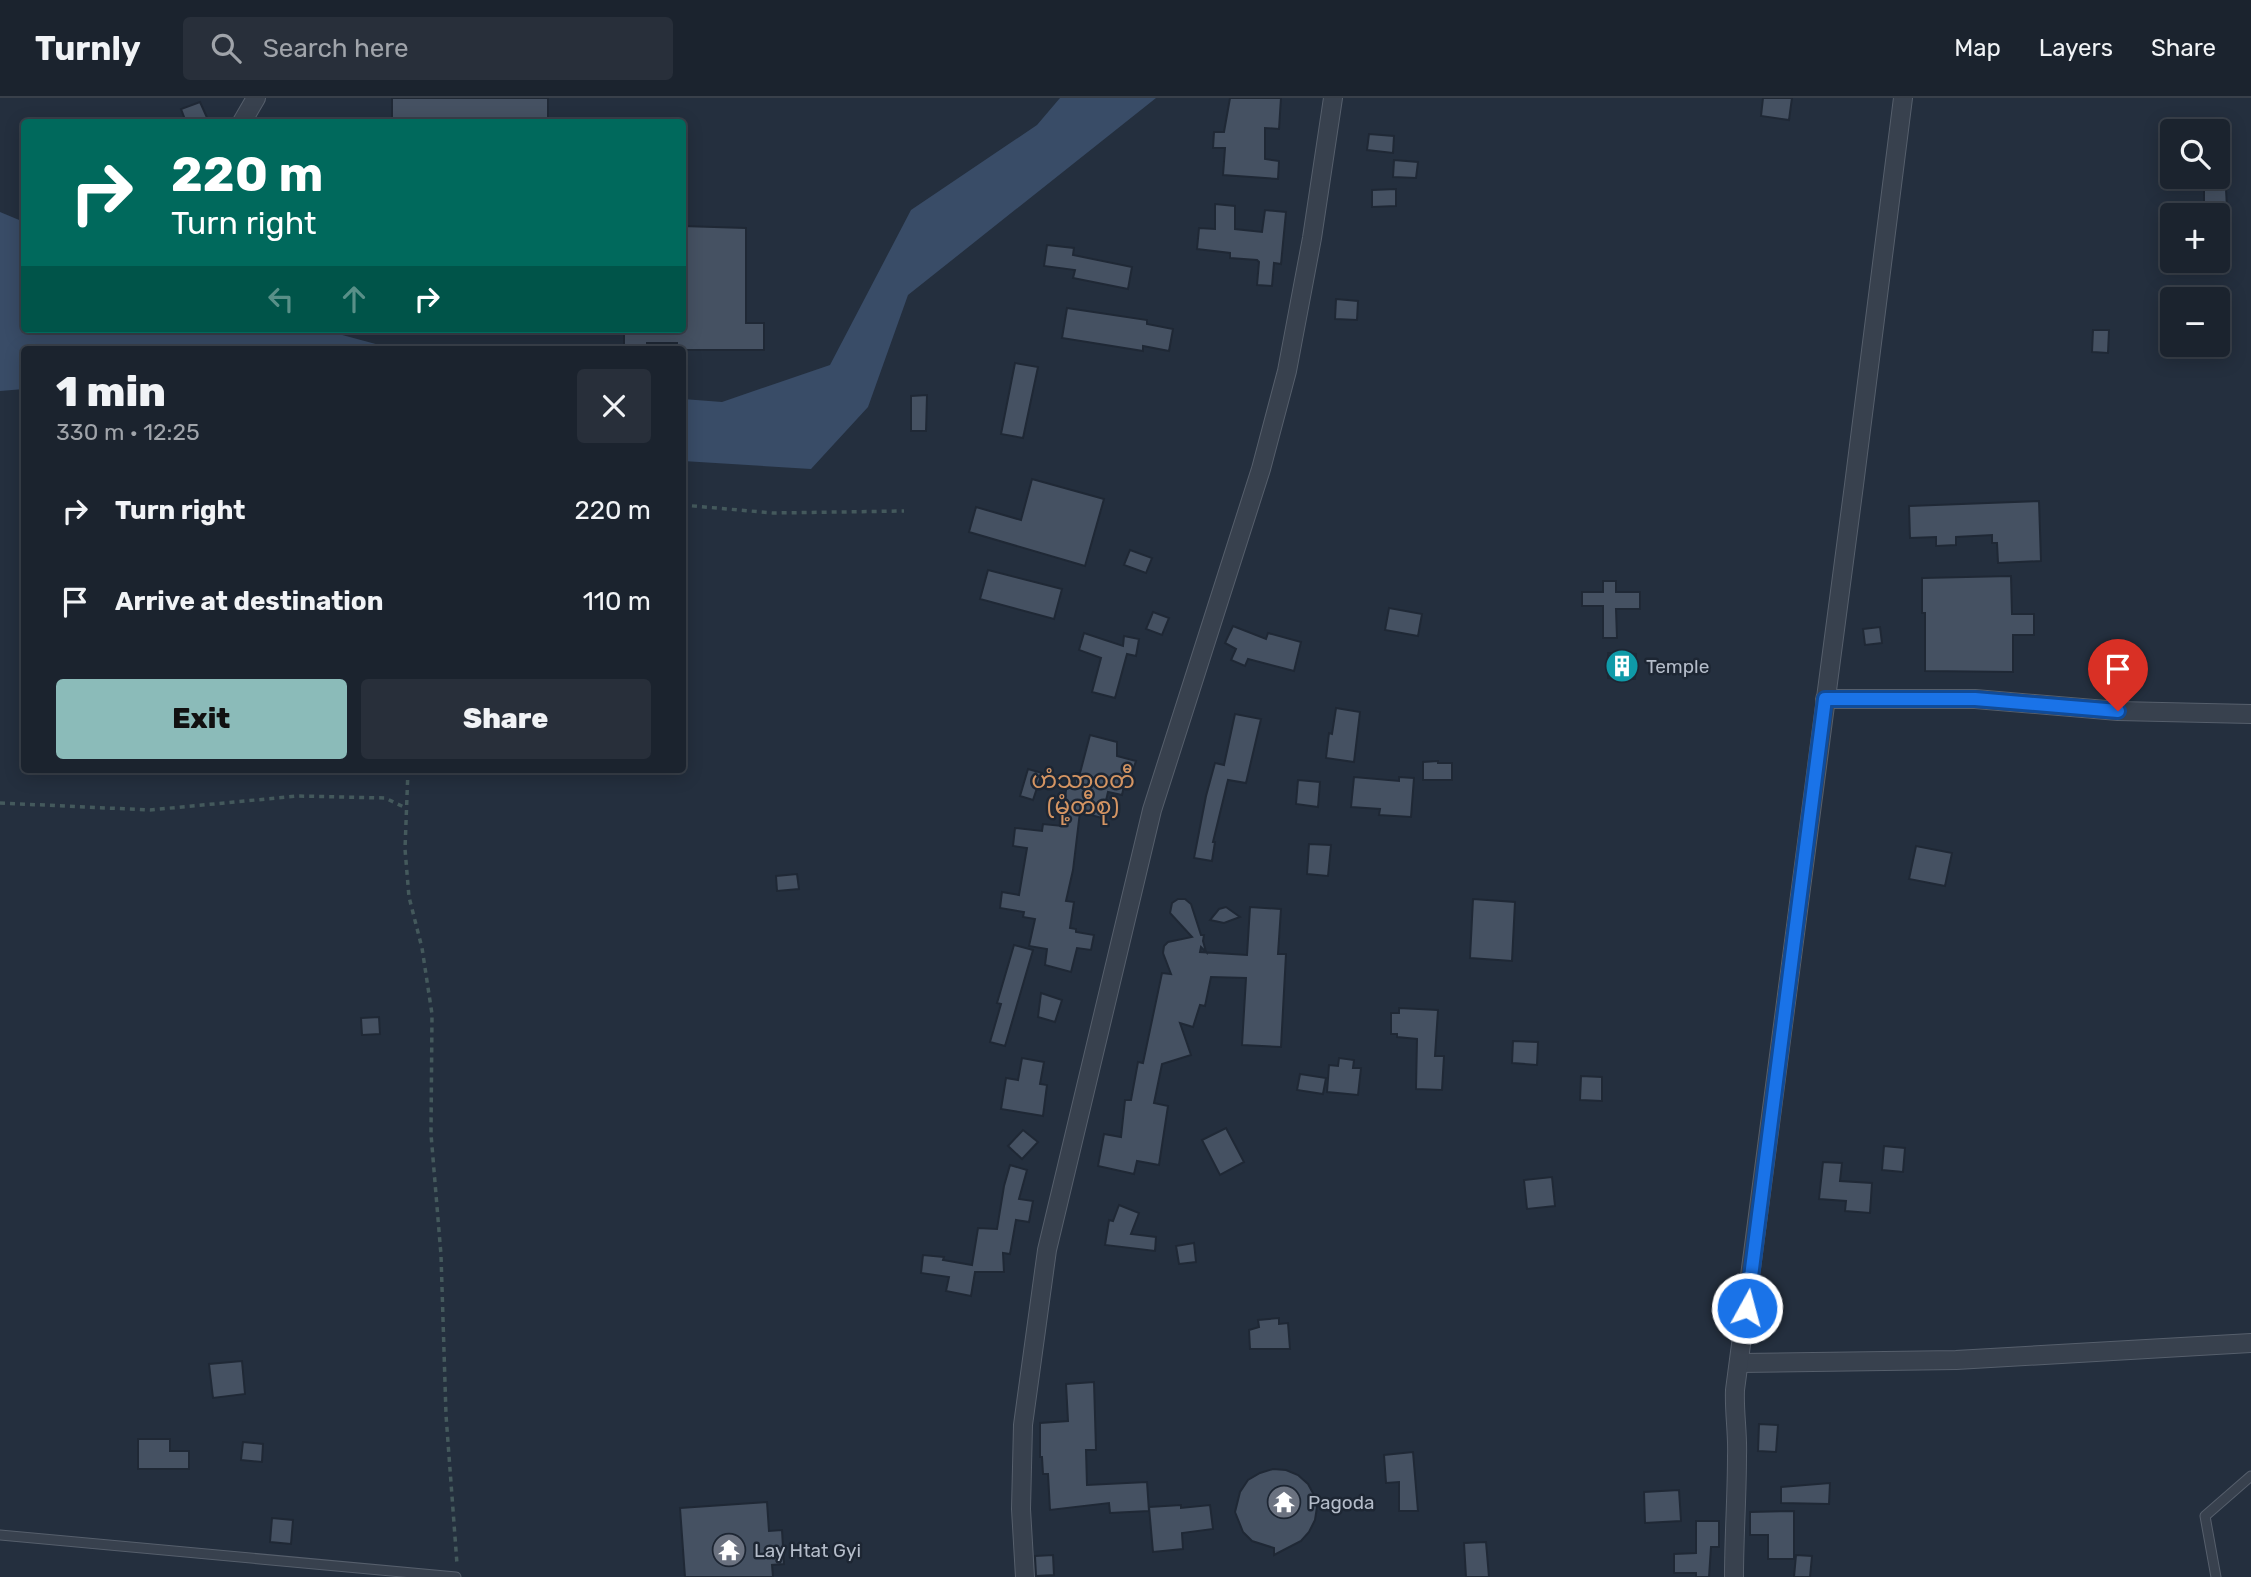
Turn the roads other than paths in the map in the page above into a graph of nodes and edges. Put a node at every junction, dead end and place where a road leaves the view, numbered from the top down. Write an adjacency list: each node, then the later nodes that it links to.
1 (256, 98): 4 (street)
2 (1333, 98): 12 (street)
3 (1903, 98): 5 (street)
4 (244, 119)
5 (1825, 699): 6 (street); 8 (street)
6 (2251, 714)
7 (2251, 1343): 8 (street)
8 (1740, 1363): 13 (street)
9 (2251, 1476): 14 (lane)
10 (0, 1535): 11 (lane)
11 (457, 1577)
12 (1025, 1577)
13 (1734, 1577)
14 (2216, 1577)

